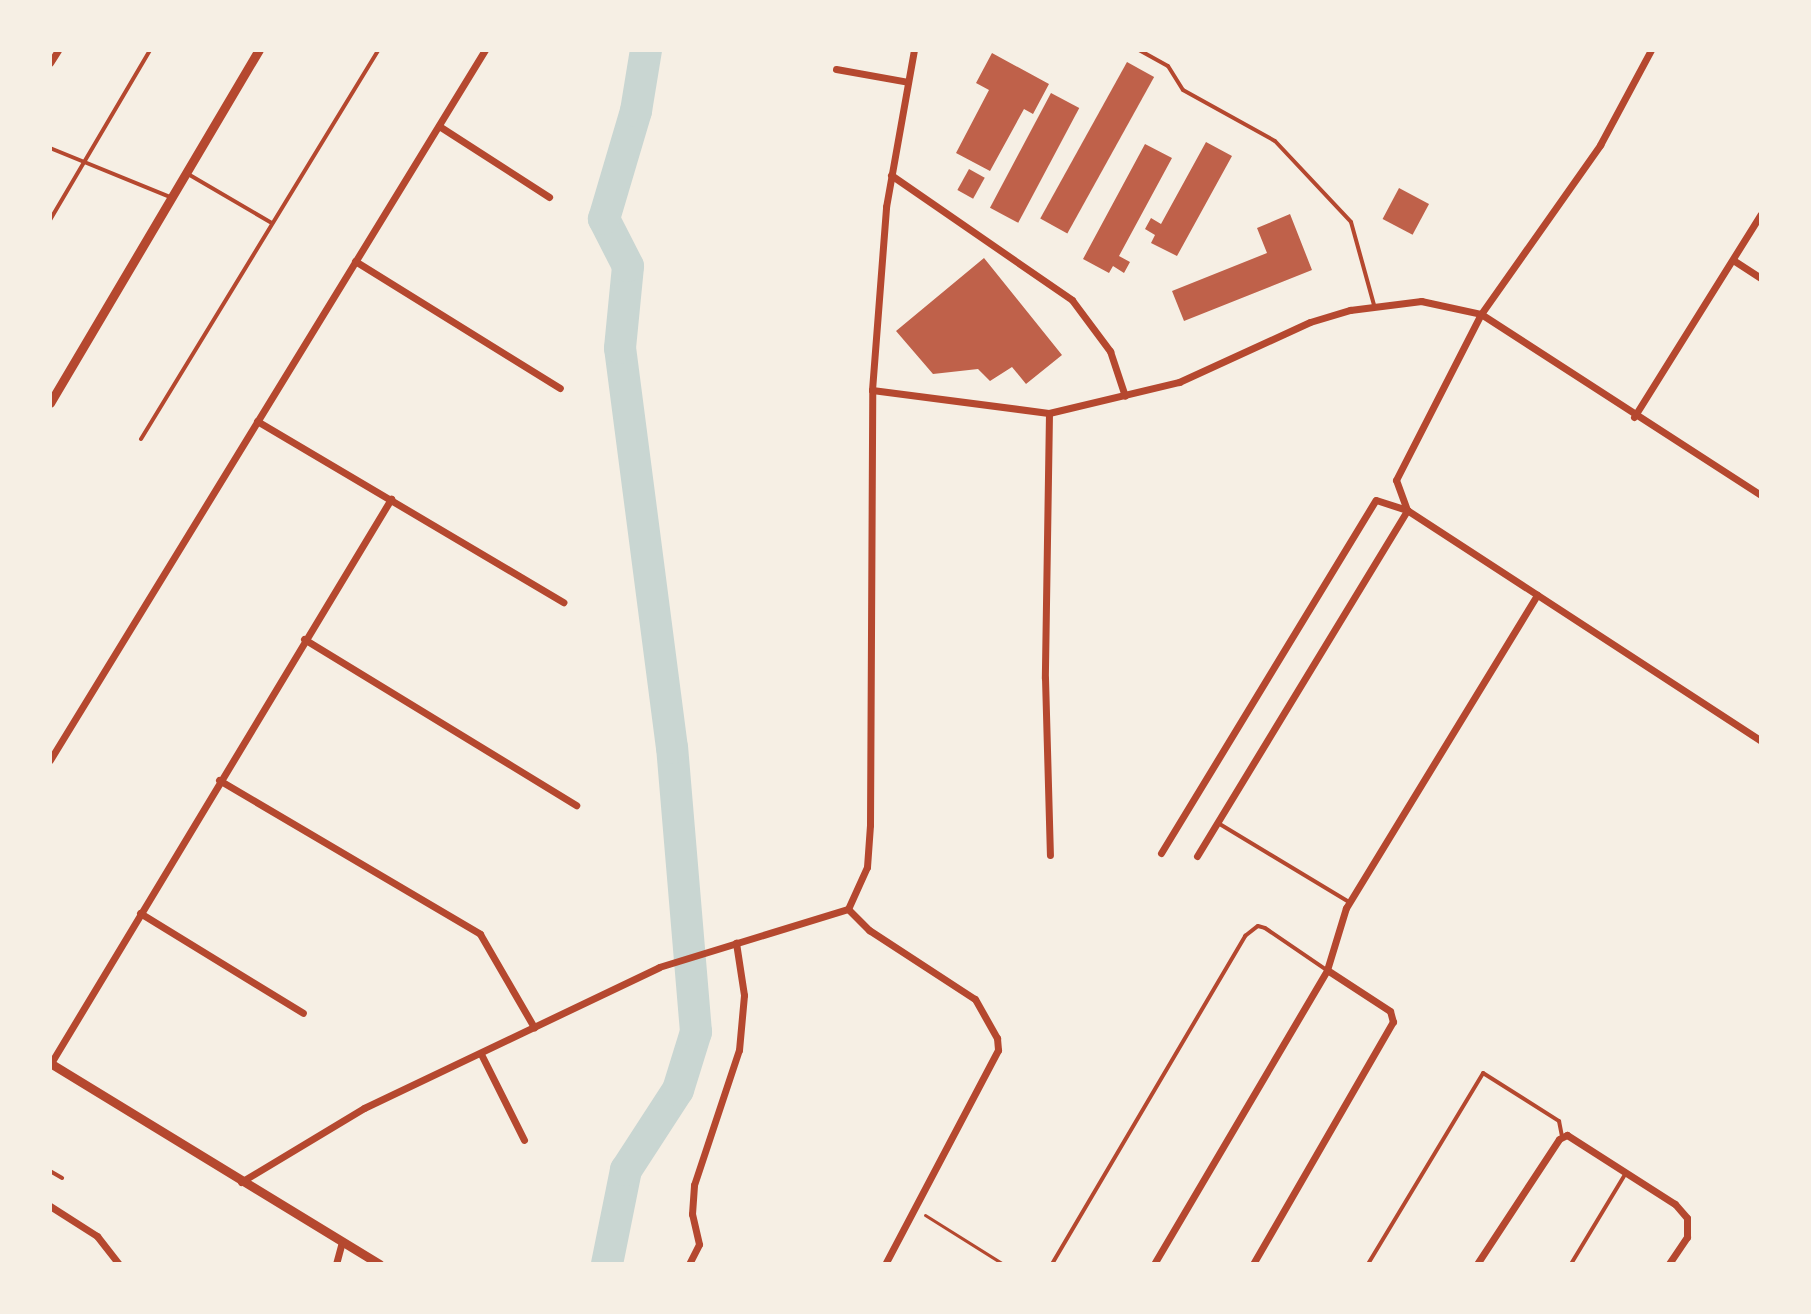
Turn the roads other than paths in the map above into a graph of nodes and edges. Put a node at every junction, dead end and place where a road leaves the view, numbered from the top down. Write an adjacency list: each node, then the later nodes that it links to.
1 (58, 50): 9 (street)
2 (150, 50): 14 (lane)
3 (259, 50): 15 (street)
4 (378, 50): 21 (lane)
5 (485, 50): 12 (street)
6 (914, 50): 11 (street)
7 (1139, 50): 25 (lane)
8 (1651, 50): 26 (street)
9 (50, 63)
10 (836, 69): 11 (street)
11 (908, 82): 16 (street)
12 (439, 126): 17 (street); 23 (street)
13 (50, 148): 14 (lane)
14 (84, 162): 18 (lane); 20 (lane)
15 (186, 172): 18 (street); 21 (lane)
16 (891, 175): 28 (street); 29 (street)
17 (549, 197)
18 (170, 198): 30 (street)
19 (1761, 214): 22 (street)
20 (50, 220)
21 (272, 223): 34 (lane)
22 (1733, 260): 24 (street); 32 (street)
23 (355, 261): 27 (street); 33 (street)
24 (1761, 278)
25 (1374, 305): 26 (street); 29 (street)
26 (1481, 314): 32 (street); 37 (street)
27 (560, 388)
28 (872, 390): 31 (street); 50 (street)
29 (1125, 396): 31 (street)
30 (50, 403)
31 (1049, 413): 47 (street)
32 (1634, 417): 35 (street)
33 (257, 421): 36 (street); 42 (street)
34 (141, 439)
35 (1761, 495)
36 (391, 499): 39 (street); 40 (street)
37 (1407, 510): 38 (street); 45 (street); 46 (street)
38 (1537, 595): 41 (street); 49 (street)
39 (563, 602)
40 (304, 639): 43 (street); 44 (street)
41 (1761, 741)
42 (50, 760)
43 (219, 780): 51 (street); 55 (street)
44 (576, 805)
45 (1217, 823): 48 (street); 49 (lane)
46 (1161, 853)
47 (1050, 855)
48 (1197, 856)
49 (1349, 902): 53 (street)
50 (848, 909): 52 (street); 70 (street)
51 (140, 913): 54 (street); 57 (street)
52 (736, 943): 55 (street); 69 (street)
53 (1327, 970): 71 (lane); 72 (street); 73 (street)
54 (303, 1013)
55 (534, 1027): 56 (street)
56 (481, 1054): 59 (street); 63 (street)
57 (50, 1063): 63 (street)
58 (1562, 1136): 61 (street); 74 (lane); 75 (street)
59 (524, 1140)
60 (50, 1171): 62 (lane)
61 (1626, 1173): 76 (lane); 77 (street)
62 (62, 1178)
63 (241, 1182): 65 (street)
64 (50, 1206): 66 (street)
65 (342, 1242): 67 (street); 68 (street)
66 (119, 1264)
67 (336, 1264)
68 (379, 1264)
69 (689, 1264)
70 (885, 1264)
71 (1052, 1264)
72 (1154, 1264)
73 (1253, 1264)
74 (1368, 1264)
75 (1477, 1264)
76 (1571, 1264)
77 (1669, 1264)

